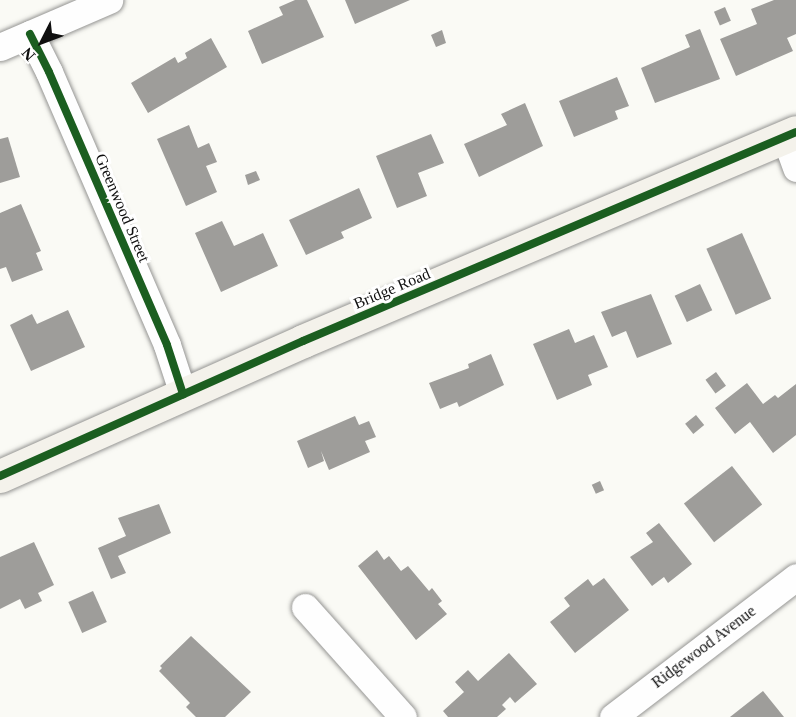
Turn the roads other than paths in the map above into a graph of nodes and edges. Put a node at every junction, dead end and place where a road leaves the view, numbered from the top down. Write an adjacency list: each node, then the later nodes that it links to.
1 (109, 0): 2 (street)
2 (30, 34): 3 (street); 6 (street, Greenwood Street)
3 (0, 47)
4 (791, 134): 5 (street); 6 (street, Bridge Road)
5 (796, 168)
6 (183, 394): 7 (street, Bridge Road)
7 (0, 476)
8 (796, 577): 11 (street, Ridgewood Avenue)
9 (305, 607): 10 (street)
10 (403, 717)
11 (613, 717)

